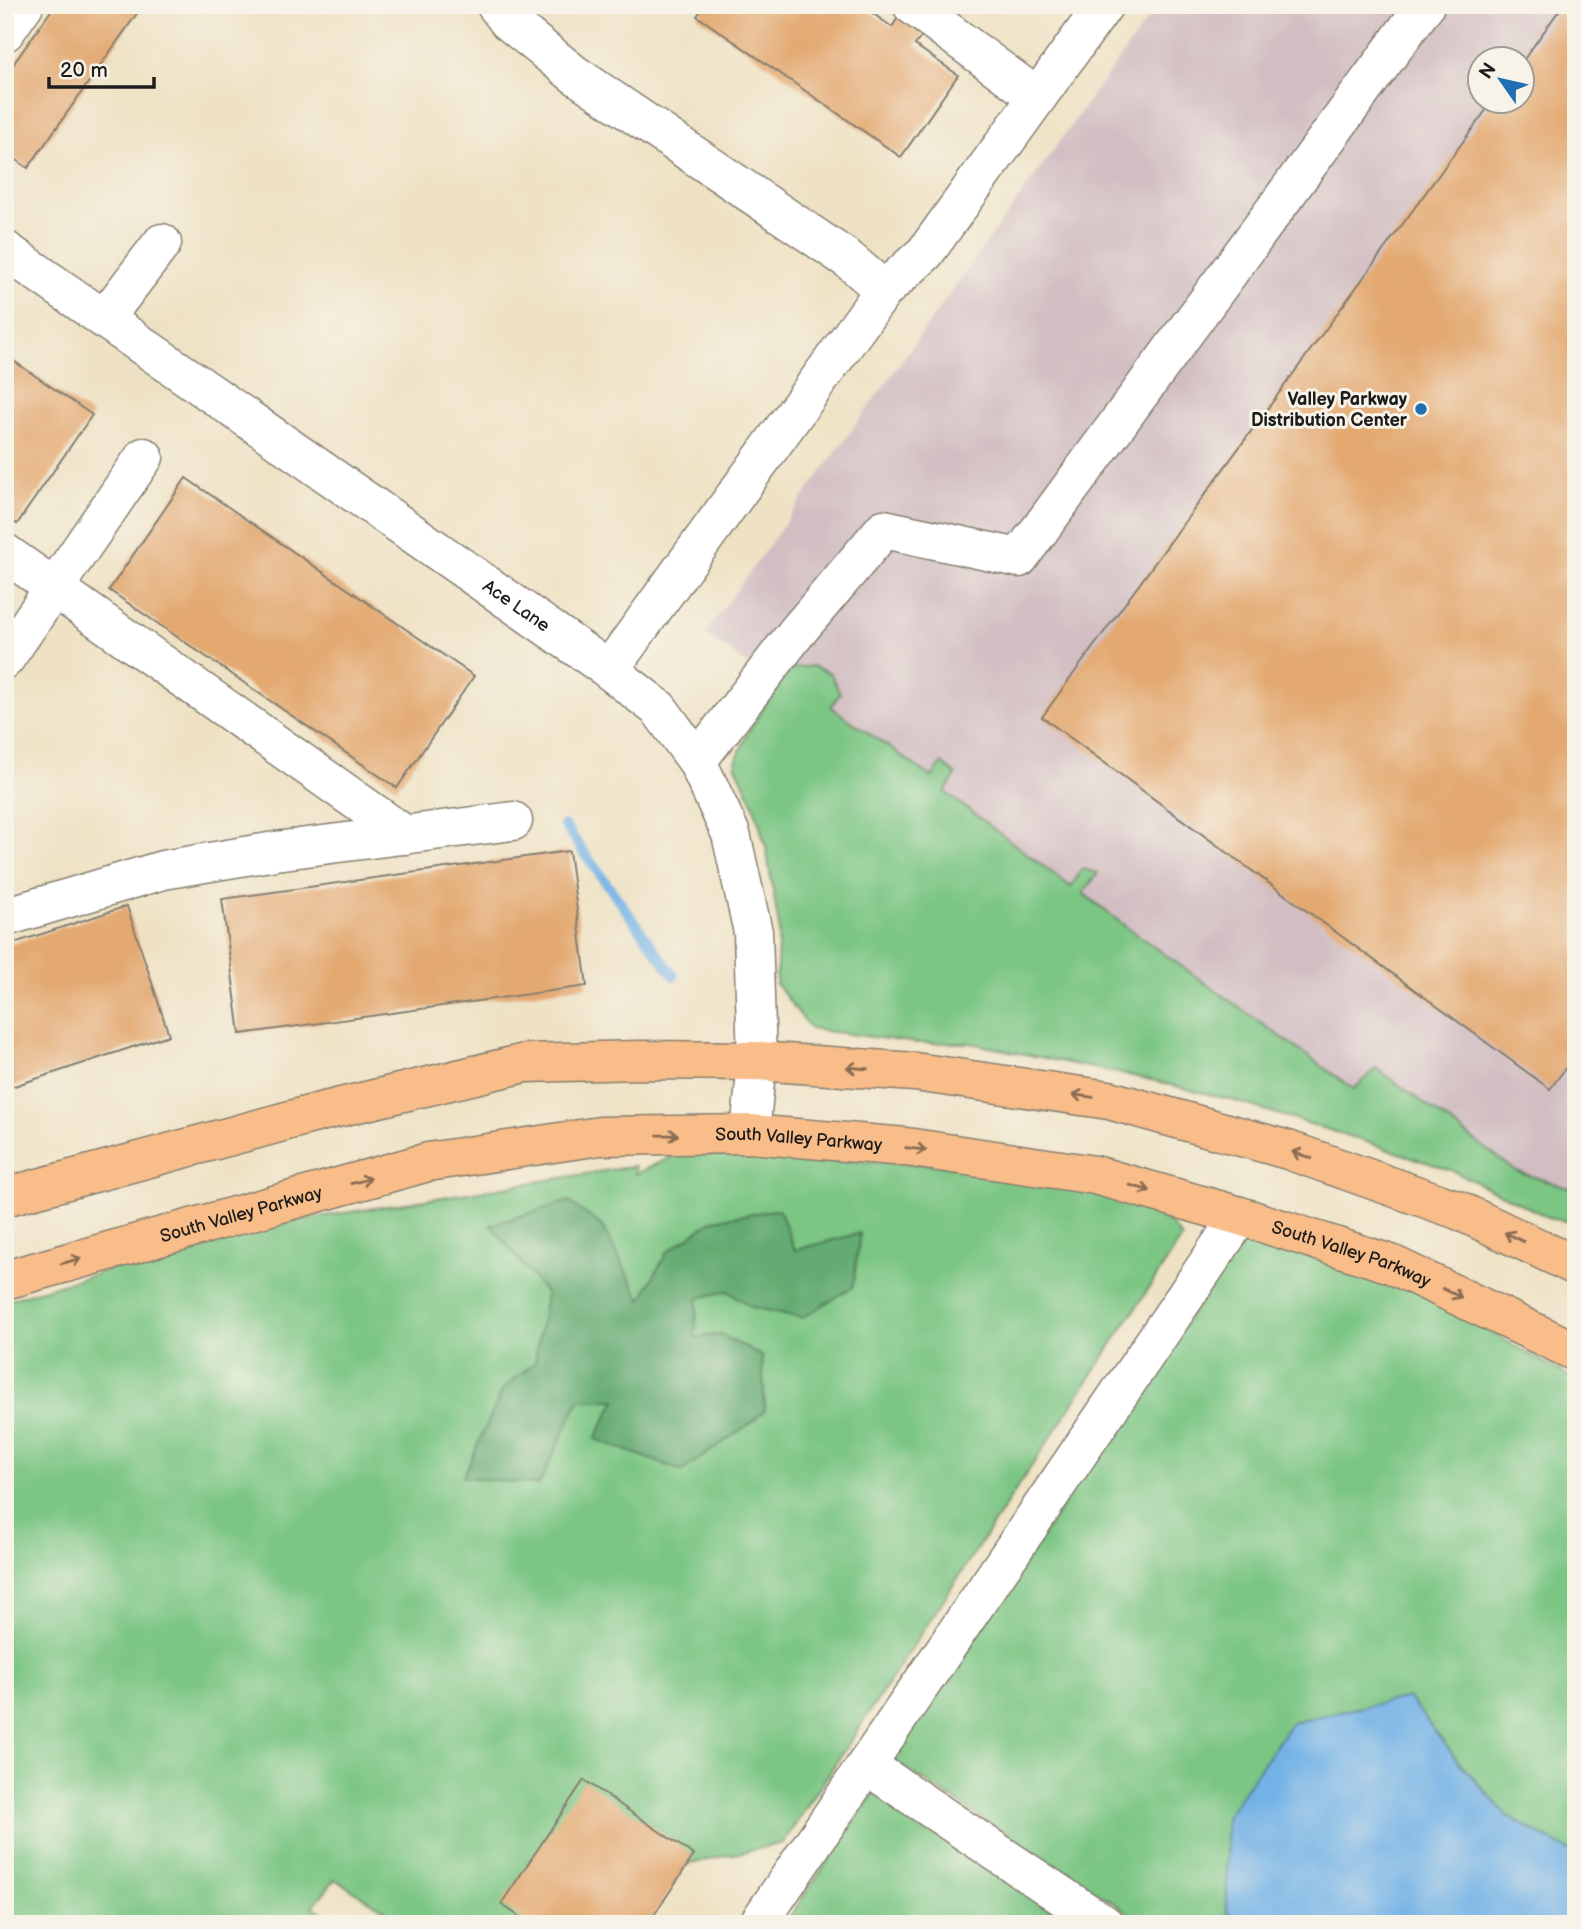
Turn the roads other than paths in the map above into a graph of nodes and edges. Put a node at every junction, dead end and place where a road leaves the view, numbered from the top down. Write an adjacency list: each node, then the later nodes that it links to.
1 (24, 5): 6 (street)
2 (496, 5): 10 (street)
3 (912, 5): 7 (street)
4 (1104, 5): 7 (street)
5 (1425, 5): 17 (street)
6 (5, 32)
7 (1037, 97): 10 (street)
8 (162, 243): 11 (street)
9 (5, 250): 11 (street, Ace Lane)
10 (884, 290): 16 (street)
11 (104, 319): 16 (street, Ace Lane)
12 (144, 457): 14 (street)
13 (5, 553): 14 (street)
14 (54, 587): 15 (street); 19 (street)
15 (5, 659)
16 (609, 670): 17 (street, Ace Lane)
17 (698, 761): 21 (street, Ace Lane)
18 (513, 821): 19 (street)
19 (405, 835): 20 (street)
20 (5, 917)
21 (757, 1060): 22 (street, Ace Lane); 23 (main road); 25 (main road, one-way to 21)
22 (750, 1134): 24 (main road, South Valley Parkway, one-way to 24); 26 (main road, South Valley Parkway, one-way to 22)
23 (5, 1197)
24 (1240, 1216): 27 (main road, South Valley Parkway, one-way to 27); 28 (street)
25 (1576, 1266)
26 (5, 1279)
27 (1575, 1350)
28 (866, 1765): 29 (street); 30 (street)
29 (758, 1924)
30 (1104, 1924)

